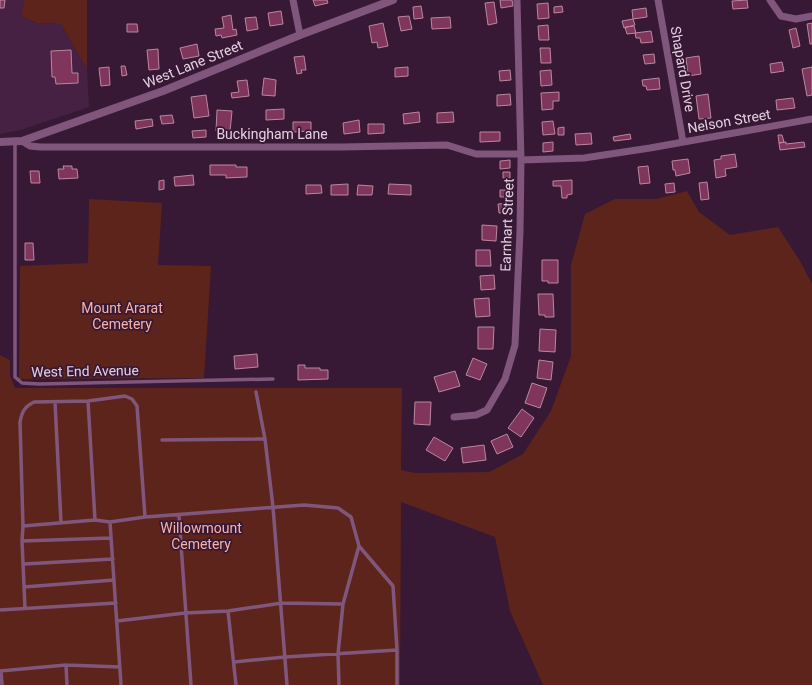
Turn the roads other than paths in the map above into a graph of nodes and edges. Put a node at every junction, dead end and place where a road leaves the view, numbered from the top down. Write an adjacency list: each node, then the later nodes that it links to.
1 (293, 0): 7 (street)
2 (393, 0): 7 (street, West Lane Street)
3 (517, 0): 13 (street, Earnhart Street)
4 (658, 0): 11 (street, Shapard Drive)
5 (770, 0): 6 (street)
6 (812, 16)
7 (300, 35): 9 (street, West Lane Street)
8 (812, 119): 11 (street, Nelson Street)
9 (19, 141): 10 (street, West Lane Street); 13 (street, Buckingham Lane); 14 (lane, West End Avenue)
10 (0, 142)
11 (683, 142): 12 (street, Nelson Street)
12 (650, 148): 13 (street, Buckingham Lane)
13 (521, 157): 18 (street, Earnhart Street)
14 (273, 380)
15 (256, 392): 19 (lane)
16 (88, 401): 17 (lane); 23 (lane); 24 (lane)
17 (55, 402): 26 (lane); 27 (lane)
18 (454, 416)
19 (265, 439): 20 (lane); 21 (lane)
20 (162, 440)
21 (273, 507): 22 (lane); 30 (lane); 36 (lane)
22 (179, 516): 23 (lane); 41 (lane)
23 (145, 517): 25 (lane)
24 (95, 520): 25 (lane); 26 (lane)
25 (110, 522): 28 (lane)
26 (61, 523): 27 (lane)
27 (23, 526): 29 (lane)
28 (111, 538): 29 (lane); 31 (lane)
29 (22, 541): 32 (lane)
30 (359, 546): 37 (lane); 43 (lane)
31 (113, 559): 32 (lane); 33 (lane)
32 (24, 564): 34 (lane)
33 (114, 580): 34 (lane); 35 (lane)
34 (24, 586): 38 (lane)
35 (116, 603): 38 (lane); 42 (lane)
36 (282, 603): 37 (lane); 40 (lane); 45 (lane)
37 (343, 604): 44 (lane)
38 (25, 608): 39 (lane)
39 (0, 610)
40 (228, 611): 41 (lane); 46 (lane)
41 (185, 614): 42 (lane); 53 (lane)
42 (117, 621): 48 (lane)
43 (397, 650): 44 (lane); 57 (lane)
44 (338, 654): 45 (lane); 56 (lane)
45 (285, 657): 46 (lane); 55 (lane)
46 (234, 662): 54 (lane)
47 (66, 665): 48 (lane); 49 (lane); 51 (lane)
48 (120, 667): 52 (lane)
49 (1, 671): 50 (lane)
50 (2, 685)
51 (67, 685)
52 (121, 685)
53 (191, 685)
54 (236, 685)
55 (287, 685)
56 (339, 685)
57 (397, 685)

